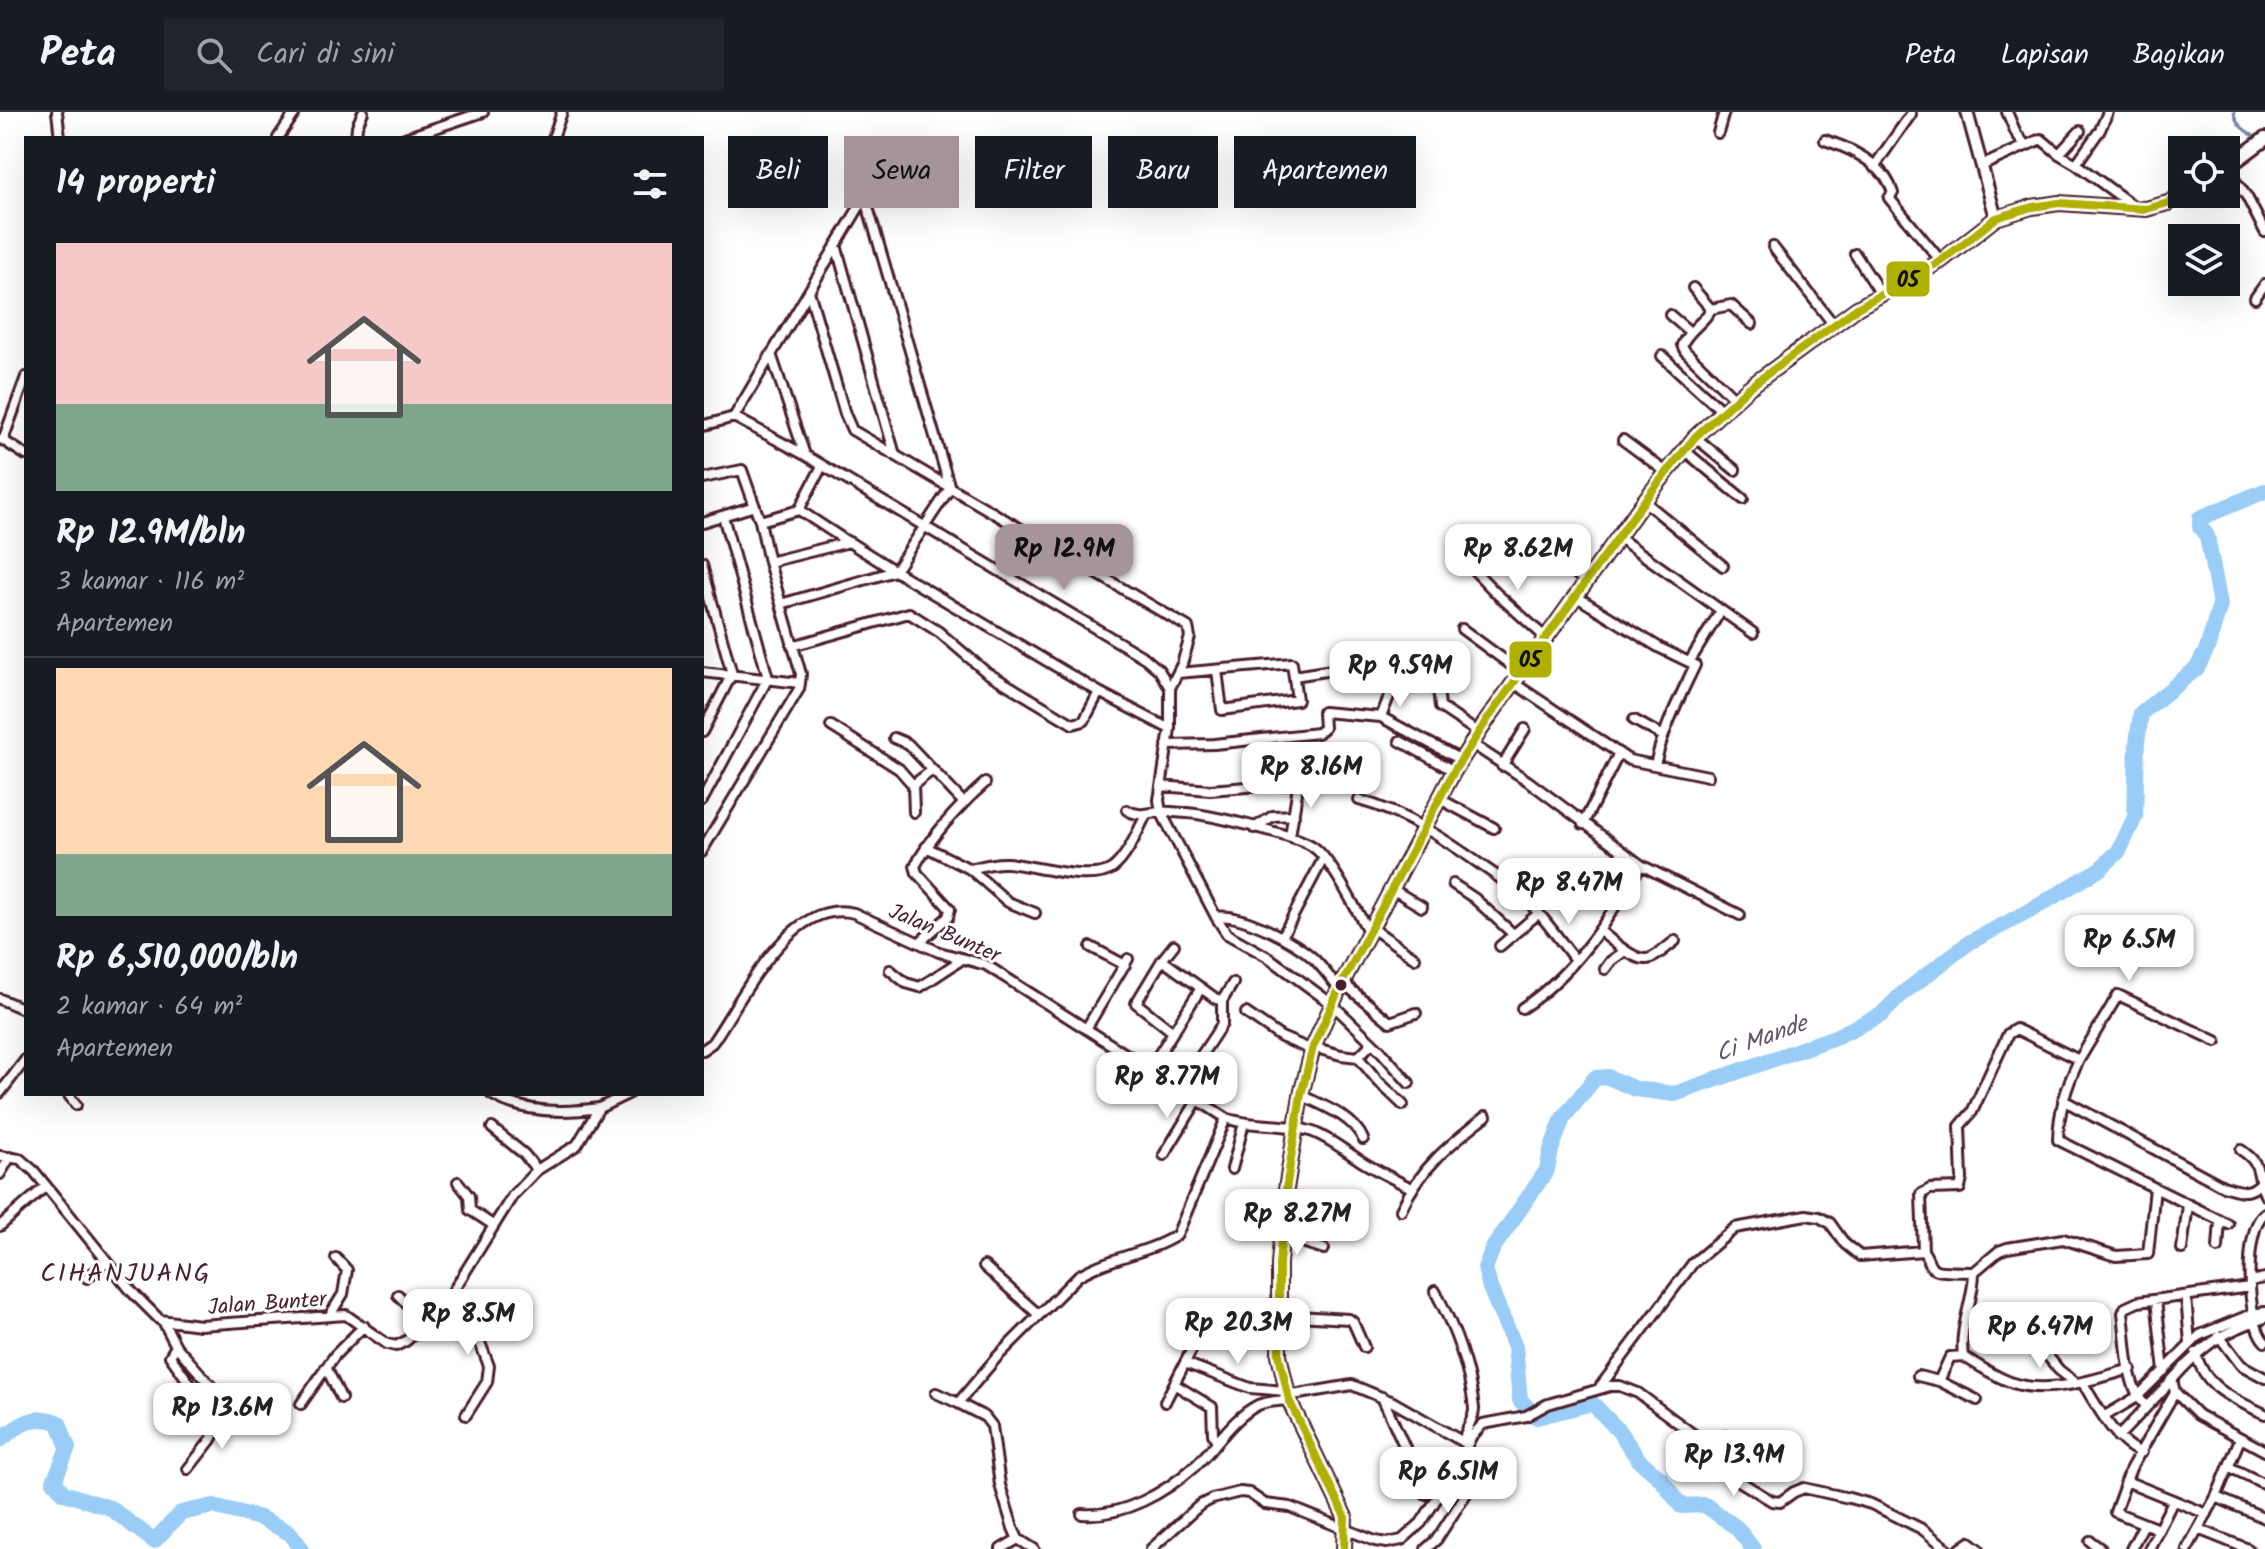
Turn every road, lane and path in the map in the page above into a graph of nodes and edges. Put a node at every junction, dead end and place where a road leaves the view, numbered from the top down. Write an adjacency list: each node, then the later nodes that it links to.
1 (57, 112): 13 (street)
2 (363, 112): 15 (street)
3 (483, 112): 16 (street)
4 (562, 112): 17 (street)
5 (1724, 112): 12 (street)
6 (1967, 112): 24 (street)
7 (2007, 112): 20 (street)
8 (2108, 112): 23 (street)
9 (295, 113): 14 (street)
10 (1911, 114): 25 (street)
11 (2080, 131): 21 (street)
12 (1718, 133)
13 (60, 136)
14 (279, 136)
15 (356, 136)
16 (411, 136)
17 (550, 136)
18 (2265, 139): 22 (main road)
19 (1825, 140): 25 (street)
20 (2026, 146): 21 (street); 24 (street)
21 (2059, 154): 23 (street)
22 (2240, 159)
23 (2076, 164): 28 (street)
24 (1981, 166): 29 (street)
25 (1874, 167): 34 (street)
26 (2240, 187): 30 (street)
27 (2168, 201): 28 (main road)
28 (2137, 208): 29 (main road)
29 (1996, 218): 34 (main road)
30 (2265, 232)
31 (836, 245): 37 (street); 58 (street); 63 (street)
32 (1773, 247): 43 (street)
33 (1855, 254): 38 (street)
34 (1941, 261): 38 (main road)
35 (2265, 284): 39 (street)
36 (1693, 288): 40 (street)
37 (809, 291): 45 (street); 58 (street)
38 (1881, 294): 43 (main road)
39 (2255, 298)
40 (1711, 309): 42 (street); 44 (street)
41 (1670, 315): 44 (street)
42 (1752, 324)
43 (1834, 325): 48 (main road)
44 (1690, 332): 48 (street)
45 (771, 354): 50 (street); 57 (street)
46 (1662, 356): 49 (street)
47 (24, 382): 53 (street)
48 (1735, 399): 49 (main road)
49 (1721, 410): 52 (main road)
50 (734, 417): 51 (street); 57 (street)
51 (704, 425)
52 (1695, 437): 55 (main road); 60 (street)
53 (1, 439): 56 (street)
54 (1623, 440): 61 (street)
55 (1684, 450): 61 (main road); 64 (street)
56 (24, 454)
57 (805, 455): 59 (street)
58 (895, 456): 63 (street)
59 (822, 466): 67 (street); 71 (street)
60 (1735, 470)
61 (1666, 472): 65 (main road)
62 (704, 478): 66 (street)
63 (950, 488): 71 (street); 94 (street)
64 (1743, 499)
65 (1644, 501): 72 (main road); 77 (street)
66 (755, 506): 68 (street); 70 (street)
67 (799, 510): 70 (street); 74 (street)
68 (723, 516): 69 (street); 97 (street)
69 (704, 521)
70 (760, 521): 75 (street)
71 (926, 528): 78 (street); 100 (street)
72 (1618, 537): 80 (main road); 83 (street)
73 (1535, 539): 80 (street)
74 (849, 542): 75 (street); 78 (street)
75 (769, 562): 82 (street)
76 (1469, 565): 86 (street)
77 (1723, 566)
78 (895, 571): 82 (street); 101 (street)
79 (704, 572): 95 (street)
80 (1587, 583): 81 (main road)
81 (1577, 597): 86 (main road); 88 (street)
82 (781, 604): 87 (street)
83 (1720, 612): 85 (street); 88 (street)
84 (1462, 629): 98 (street)
85 (1753, 633)
86 (1547, 639): 98 (main road)
87 (792, 646): 99 (street); 101 (street)
88 (1690, 661): 108 (street)
89 (1369, 667): 90 (street)
90 (1400, 668): 102 (street); 110 (street)
91 (1338, 669): 96 (street)
92 (1217, 670): 94 (street); 96 (street); 96 (street)
93 (704, 672): 95 (street)
94 (1178, 673): 100 (street)
95 (732, 674): 97 (street); 105 (street)
96 (1294, 676)
97 (768, 678): 99 (street); 122 (street)
98 (1518, 678): 110 (main road); 113 (street)
99 (800, 683): 137 (street)
100 (1170, 688): 106 (street)
101 (1099, 692): 106 (street)
102 (1381, 717): 112 (street); 115 (street)
103 (1634, 720): 108 (street)
104 (831, 726): 120 (street)
105 (704, 728)
106 (1170, 729): 112 (street)
107 (1525, 729): 116 (street)
108 (1663, 736): 114 (street)
109 (894, 738): 117 (street)
110 (1475, 738): 115 (main road); 116 (street)
111 (1400, 741): 115 (street)
112 (1167, 745): 121 (street)
113 (1618, 755): 114 (street); 131 (street)
114 (1655, 765): 118 (street)
115 (1457, 766): 123 (main road)
116 (1502, 766): 131 (street)
117 (931, 771): 120 (street); 125 (street)
118 (1708, 776)
119 (985, 783): 125 (street)
120 (913, 785): 127 (street)
121 (1161, 786): 128 (street); 130 (street)
122 (704, 797)
123 (1438, 798): 133 (main road); 134 (street)
124 (1359, 800): 133 (street)
125 (963, 802): 136 (street)
126 (1127, 810): 129 (street)
127 (914, 812)
128 (1161, 812): 129 (street); 132 (street); 149 (street)
129 (1146, 815): 141 (street)
130 (1294, 815): 132 (street); 135 (street)
131 (1583, 824): 138 (street)
132 (1254, 828): 135 (street)
133 (1424, 828): 143 (main road); 147 (street)
134 (1494, 828)
135 (1290, 836): 139 (street)
136 (926, 847): 141 (street); 155 (street)
137 (704, 848)
138 (1622, 852): 140 (street); 144 (street)
139 (1323, 859): 150 (street); 153 (street)
140 (1641, 865): 148 (street); 151 (street)
141 (970, 869): 146 (street)
142 (1453, 884): 152 (street)
143 (1392, 889): 145 (street); 150 (main road)
144 (1594, 893)
145 (1422, 907)
146 (1035, 913)
147 (1539, 913): 152 (street); 163 (street)
148 (1740, 915)
149 (1216, 917): 153 (street); 171 (street)
150 (1370, 931): 160 (street); 167 (main road)
151 (1600, 931): 159 (street); 163 (street)
152 (1512, 933): 157 (street)
153 (1282, 937): 167 (street)
154 (1675, 941): 159 (street)
155 (920, 942): 161 (street, Jalan Bunter); 181 (street, Jalan Bunter)
156 (1174, 945): 162 (street)
157 (1500, 946)
158 (1091, 947): 176 (street)
159 (1625, 951): 164 (street)
160 (1415, 958)
161 (961, 960): 165 (street); 176 (street, Jalan Bunter)
162 (1162, 960): 168 (street); 177 (street)
163 (1575, 960): 172 (street)
164 (1605, 969)
165 (890, 970)
166 (1233, 983): 170 (street)
167 (1341, 984): 171 (main road); 175 (street)
168 (1201, 988): 170 (street); 177 (street)
169 (0, 999): 173 (street)
170 (1222, 1001): 187 (street)
171 (1332, 1004): 180 (main road); 186 (street)
172 (1522, 1008)
173 (24, 1009)
174 (1246, 1013): 180 (street)
175 (1416, 1013)
176 (1086, 1029): 185 (street, Jalan Bunter)
177 (1173, 1032): 185 (street)
178 (2216, 1041): 183 (street)
179 (1368, 1047): 182 (street)
180 (1312, 1048): 182 (street); 189 (main road)
181 (704, 1049)
182 (1358, 1057): 196 (street)
183 (2079, 1060): 193 (street); 228 (street)
184 (23, 1069): 188 (street)
185 (1149, 1070): 187 (street, Jalan Bunter)
186 (1409, 1083)
187 (1179, 1089): 194 (street, Jalan Bunter)
188 (0, 1093)
189 (1301, 1095): 202 (main road); 203 (street)
190 (69, 1096): 195 (street)
191 (496, 1096): 197 (street)
192 (624, 1096): 197 (street)
193 (2063, 1100): 212 (street); 215 (street)
194 (1197, 1101): 199 (street, Jalan Bunter); 205 (street)
195 (76, 1105)
196 (1403, 1105)
197 (599, 1108): 209 (street, Jalan Bunter)
198 (1486, 1116): 214 (street)
199 (1226, 1118): 200 (street, Jalan Bunter); 243 (street)
200 (1244, 1123): 202 (street, Jalan Bunter); 208 (street)
201 (492, 1128): 209 (street)
202 (1296, 1128): 214 (street, Jalan Bunter); 222 (main road)
203 (1363, 1139)
204 (2241, 1150): 212 (street)
205 (1164, 1155)
206 (0, 1156): 207 (street)
207 (10, 1157): 210 (street); 213 (street)
208 (1232, 1169)
209 (537, 1170): 220 (street, Jalan Bunter)
210 (0, 1174)
211 (458, 1182): 220 (street)
212 (2261, 1182): 216 (street)
213 (46, 1186): 221 (street); 230 (street)
214 (1411, 1188): 218 (street)
215 (2155, 1188): 217 (street); 232 (street)
216 (2265, 1195)
217 (2188, 1205): 225 (street); 227 (street)
218 (1401, 1210)
219 (2265, 1213): 224 (street)
220 (493, 1225): 240 (street, Jalan Bunter)
221 (0, 1226)
222 (1280, 1235): 226 (street); 244 (main road)
223 (2265, 1243): 224 (street)
224 (2252, 1245): 235 (street)
225 (2218, 1248)
226 (1324, 1249)
227 (2182, 1249)
228 (1923, 1251): 232 (street); 269 (street)
229 (336, 1258): 242 (street)
230 (107, 1261): 233 (street); 247 (street)
231 (984, 1266): 243 (street)
232 (1974, 1272): 258 (street)
233 (87, 1278)
234 (2265, 1278): 235 (street)
235 (2250, 1284): 238 (street); 245 (street)
236 (1435, 1291): 289 (street)
237 (398, 1295): 248 (street)
238 (2186, 1297): 239 (street); 254 (street)
239 (2156, 1300): 261 (street); 262 (street)
240 (447, 1301): 248 (street, Jalan Bunter); 283 (street)
241 (2265, 1312): 245 (street)
242 (330, 1315): 247 (street, Jalan Bunter); 249 (street, Jalan Bunter)
243 (1039, 1315): 279 (street)
244 (1279, 1315): 256 (street); 273 (main road)
245 (2253, 1318): 246 (street); 250 (street); 252 (street); 254 (street)
246 (2265, 1318)
247 (163, 1321): 255 (street)
248 (426, 1323): 249 (street, Jalan Bunter)
249 (364, 1326): 260 (street)
250 (2219, 1336): 257 (street); 264 (street)
251 (2034, 1339): 267 (street)
252 (2265, 1342)
253 (1195, 1343): 259 (street)
254 (2190, 1343): 262 (street)
255 (176, 1346): 272 (street); 294 (street)
256 (1364, 1347)
257 (2196, 1353): 265 (street); 282 (street)
258 (1963, 1356): 266 (street); 267 (street)
259 (1185, 1363): 268 (street); 273 (street)
260 (326, 1367): 276 (street); 280 (street)
261 (2131, 1369): 267 (street); 275 (street)
262 (2164, 1371): 275 (street)
263 (1918, 1376): 266 (street)
264 (2265, 1378)
265 (2172, 1380): 270 (street); 281 (street)
266 (1939, 1381): 277 (street)
267 (2079, 1382): 284 (street)
268 (1174, 1384): 278 (street); 288 (street)
269 (1600, 1387): 289 (street); 290 (street)
270 (2175, 1392): 287 (street); 292 (street)
271 (936, 1393): 279 (street)
272 (219, 1395)
273 (1287, 1396): 274 (street); 288 (street); 306 (main road)
274 (1382, 1397): 289 (street); 297 (street)
275 (2137, 1397): 281 (street); 284 (street)
276 (341, 1398)
277 (1977, 1400)
278 (1165, 1402)
279 (958, 1403): 307 (street)
280 (301, 1404)
281 (2146, 1406): 286 (street)
282 (2265, 1414)
283 (466, 1415)
284 (2105, 1416): 286 (street)
285 (1725, 1436): 290 (street)
286 (2118, 1437): 292 (street)
287 (2240, 1439): 291 (street); 293 (street)
288 (1217, 1442): 300 (street)
289 (1466, 1445): 309 (street); 315 (street)
290 (1709, 1449): 316 (street)
291 (2265, 1451)
292 (2142, 1452): 295 (street)
293 (2229, 1467): 296 (street); 298 (street)
294 (188, 1469)
295 (2126, 1481): 299 (street); 303 (street)
296 (2265, 1484)
297 (1426, 1494)
298 (2216, 1497): 301 (street); 302 (street)
299 (2173, 1501): 301 (street); 304 (street)
300 (1082, 1514)
301 (2207, 1514): 305 (street)
302 (2265, 1518)
303 (2144, 1524): 304 (street); 320 (street)
304 (2158, 1529): 321 (street)
305 (2198, 1529): 322 (street); 323 (street)
306 (1345, 1531): 309 (street); 312 (street); 313 (main road)
307 (1018, 1539): 310 (street); 311 (street)
308 (2090, 1541): 319 (street)
309 (1387, 1543): 314 (street)
310 (1001, 1549)
311 (1034, 1549)
312 (1151, 1549)
313 (1344, 1549)
314 (1398, 1549)
315 (1426, 1549)
316 (1948, 1549)
317 (1960, 1549): 318 (street)
318 (1979, 1549)
319 (2101, 1549)
320 (2131, 1549)
321 (2149, 1549)
322 (2187, 1549)
323 (2248, 1549)

